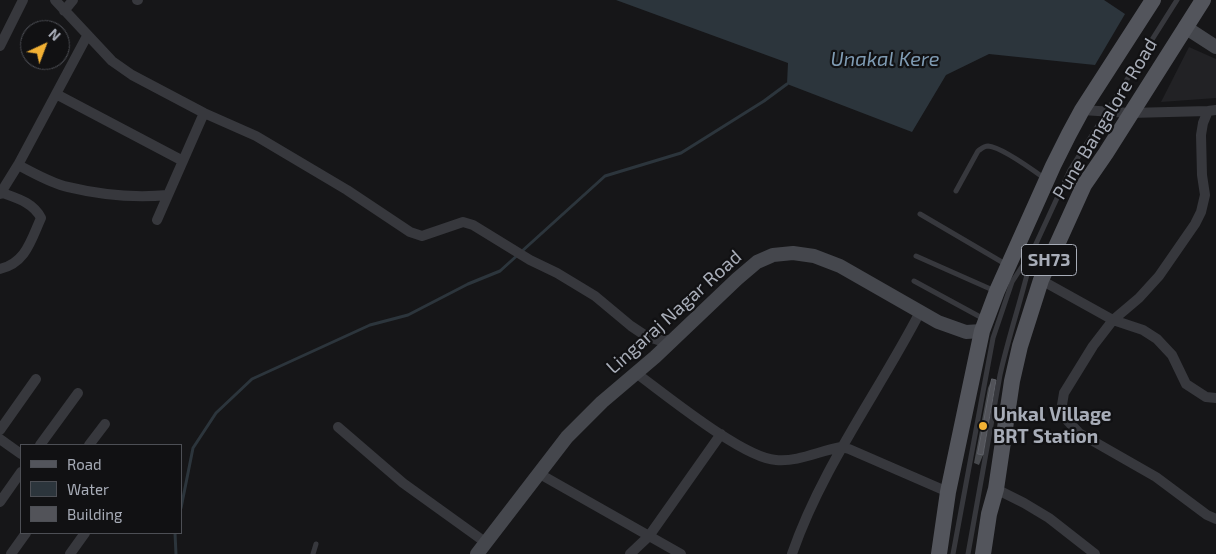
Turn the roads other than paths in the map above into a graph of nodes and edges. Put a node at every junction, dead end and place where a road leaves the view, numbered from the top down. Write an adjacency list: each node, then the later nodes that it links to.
1 (23, 0): 10 (street)
2 (55, 0): 7 (street)
3 (72, 0): 7 (street)
4 (1153, 0): 13 (main road, Pune Bangalore Road / SH73)
5 (1177, 0): 27 (lane)
6 (1202, 0): 8 (main road, Pune Bangalore Road / SH73)
7 (64, 11): 9 (street)
8 (1185, 27): 11 (street); 16 (main road, Pune Bangalore Road / SH73)
9 (87, 36): 12 (street); 15 (street)
10 (0, 46)
11 (1216, 47)
12 (56, 94): 17 (street); 18 (street)
13 (1082, 110): 16 (street); 19 (main road, Pune Bangalore Road / SH73)
14 (1212, 111): 16 (street); 23 (street)
15 (204, 113): 17 (street); 37 (street)
16 (1130, 113): 31 (main road, Pune Bangalore Road / SH73)
17 (183, 161): 22 (street)
18 (18, 165): 21 (street); 22 (street)
19 (1047, 179): 20 (lane); 29 (main road, Pune Bangalore Road / SH73)
20 (956, 191)
21 (0, 193): 30 (street)
22 (168, 195): 26 (street)
23 (1205, 195): 24 (street); 35 (street)
24 (1216, 197)
25 (920, 214): 29 (lane)
26 (157, 220)
27 (1034, 248): 70 (lane); 71 (lane)
28 (916, 256): 33 (lane)
29 (1007, 265): 33 (main road, Pune Bangalore Road / SH73)
30 (0, 269)
31 (1041, 280): 35 (street); 53 (main road, Pune Bangalore Road / SH73)
32 (914, 281): 36 (lane)
33 (997, 291): 36 (main road, Pune Bangalore Road / SH73)
34 (920, 312): 36 (street, Lingaraj Nagar Road); 37 (street, Lingaraj Nagar Road); 49 (street)
35 (1113, 320): 41 (street); 56 (street)
36 (984, 326): 54 (main road, Pune Bangalore Road / SH73)
37 (673, 340): 38 (street, Lingaraj Nagar Road)
38 (636, 374): 45 (street); 51 (street, Lingaraj Nagar Road)
39 (36, 379): 44 (street)
40 (78, 393): 47 (street)
41 (1216, 398)
42 (105, 424): 48 (street)
43 (338, 427): 60 (street)
44 (0, 430)
45 (721, 434): 49 (street); 59 (street)
46 (0, 439): 50 (street)
47 (41, 444)
48 (91, 444)
49 (841, 448): 54 (street); 68 (street)
50 (20, 453)
51 (538, 472): 59 (street); 60 (street, Lingaraj Nagar Road)
52 (20, 473): 55 (street)
53 (996, 489): 72 (main road, Pune Bangalore Road / SH73); 73 (street)
54 (948, 492): 69 (main road, Pune Bangalore Road / SH73)
55 (0, 502)
56 (1216, 519)
57 (25, 534): 62 (street)
58 (84, 534): 63 (street)
59 (649, 536): 66 (street); 67 (street)
60 (485, 542): 65 (street, Lingaraj Nagar Road)
61 (316, 544): 64 (lane)
62 (11, 554)
63 (70, 554)
64 (314, 554)
65 (477, 554)
66 (630, 554)
67 (681, 554)
68 (792, 554)
69 (939, 554)
70 (953, 554)
71 (968, 554)
72 (983, 554)
73 (1095, 554)

